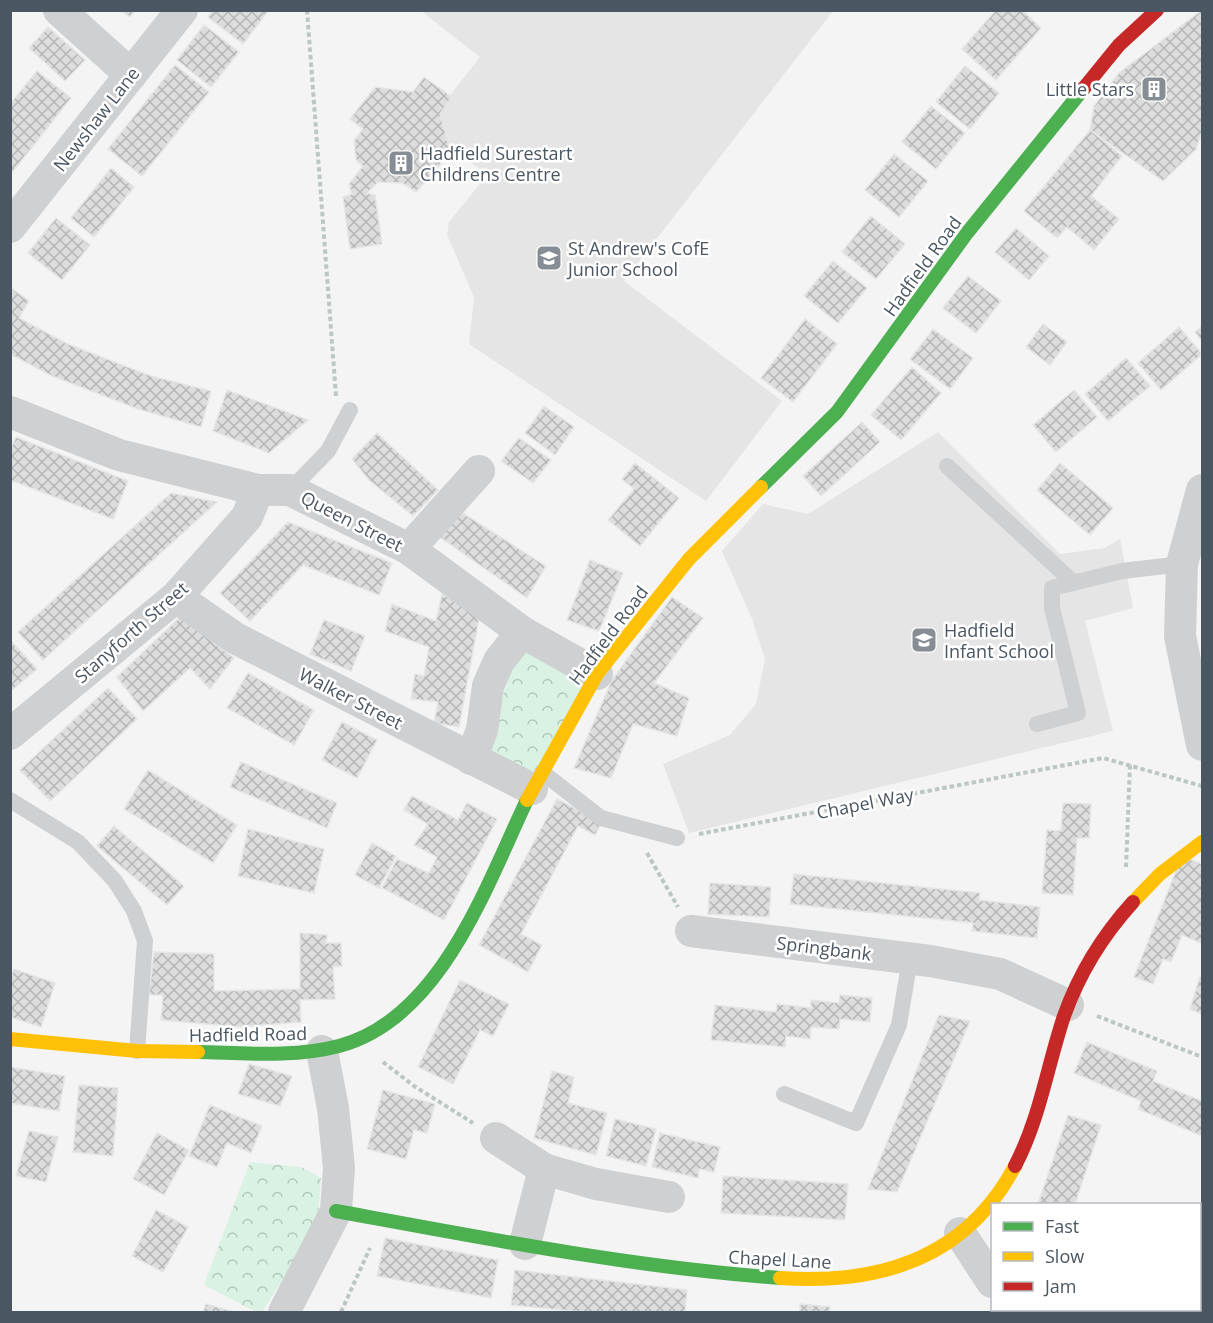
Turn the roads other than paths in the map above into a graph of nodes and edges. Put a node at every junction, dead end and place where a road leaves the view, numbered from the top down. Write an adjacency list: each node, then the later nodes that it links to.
1 (59, 10): 4 (street)
2 (182, 10): 4 (street, Newshaw Lane)
3 (1157, 10): 18 (street, Hadfield Road)
4 (131, 75): 5 (street, Newshaw Lane)
5 (10, 227)
6 (350, 410): 11 (lane)
7 (10, 412): 10 (street, Queen Street)
8 (947, 466): 15 (lane)
9 (479, 471): 13 (street)
10 (258, 490): 11 (street, Queen Street); 16 (street, Stanyforth Street)
11 (290, 490): 13 (street, Queen Street)
12 (1203, 490): 14 (street)
13 (409, 549): 17 (street, Queen Street)
14 (1182, 564): 15 (lane); 21 (street)
15 (1074, 583): 19 (lane)
16 (176, 597): 20 (street, Stanyforth Street); 22 (street, Walker Street)
17 (522, 632): 18 (street, Queen Street); 22 (street)
18 (597, 674): 23 (street, Hadfield Road)
19 (1037, 724)
20 (10, 734)
21 (1203, 745)
22 (471, 759): 23 (street, Walker Street)
23 (537, 780): 25 (lane); 32 (street, Hadfield Road)
24 (10, 800): 31 (lane)
25 (677, 838)
26 (1203, 842): 29 (street, Chapel Lane)
27 (691, 931): 28 (street, Springbank)
28 (910, 959): 29 (street, Springbank); 33 (lane)
29 (1068, 1005): 38 (street, Chapel Lane)
30 (10, 1038): 31 (street, Hadfield Road)
31 (137, 1051): 32 (street, Hadfield Road)
32 (322, 1051): 37 (street)
33 (784, 1094)
34 (496, 1138): 35 (street)
35 (544, 1169): 36 (street); 39 (street)
36 (669, 1197)
37 (336, 1211): 39 (street, Chapel Lane); 41 (street)
38 (960, 1233): 39 (street, Chapel Lane); 40 (street)
39 (525, 1244)
40 (991, 1279)
41 (284, 1312)

